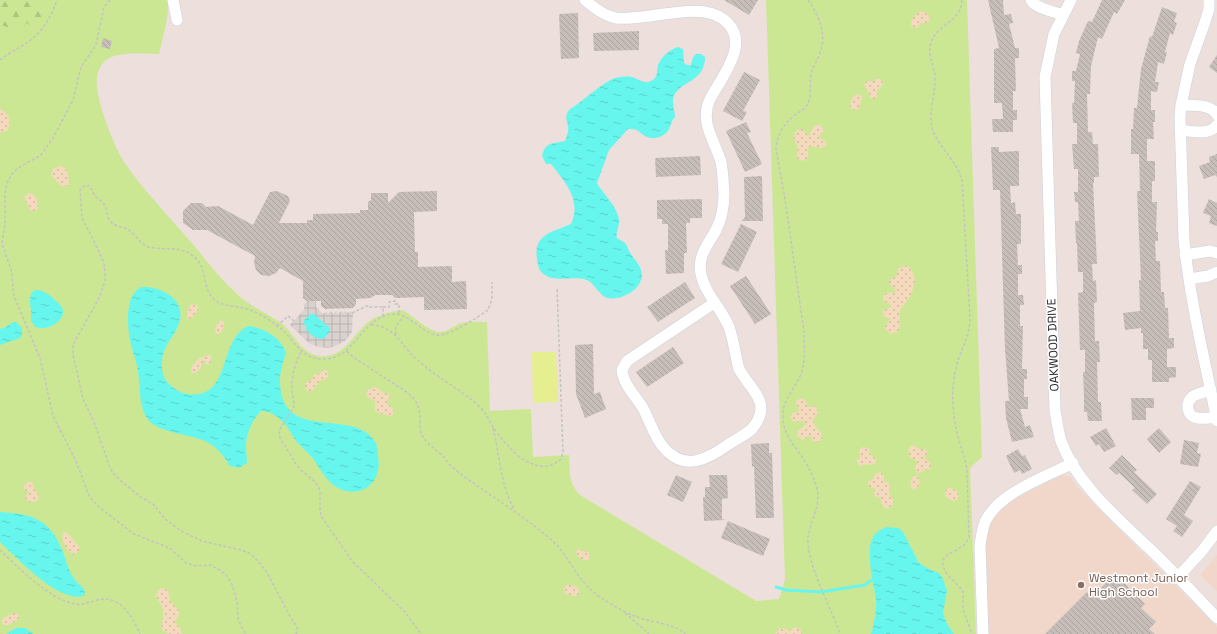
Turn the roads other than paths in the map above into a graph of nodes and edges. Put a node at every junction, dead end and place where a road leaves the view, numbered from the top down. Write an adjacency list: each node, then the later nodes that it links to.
1 (173, 0): 7 (street)
2 (585, 0): 16 (street)
3 (1031, 0): 6 (street)
4 (1209, 0): 8 (street)
5 (1069, 1): 6 (street, OAKWOOD DRIVE)
6 (1063, 15): 19 (street, OAKWOOD DRIVE)
7 (177, 20)
8 (1181, 105): 9 (street); 11 (street)
9 (1217, 115)
10 (1217, 125): 11 (street)
11 (1180, 130): 13 (street)
12 (1217, 253): 13 (street)
13 (1185, 255): 15 (street)
14 (1217, 272): 15 (street)
15 (1189, 279): 17 (street)
16 (714, 303): 16 (street)
17 (1211, 390): 18 (street); 18 (street)
18 (1217, 419)
19 (1073, 463): 21 (street, OAKWOOD DRIVE); 23 (street)
20 (1217, 531): 21 (street)
21 (1178, 577): 22 (street, OAKWOOD DRIVE)
22 (1217, 618)
23 (982, 634)

